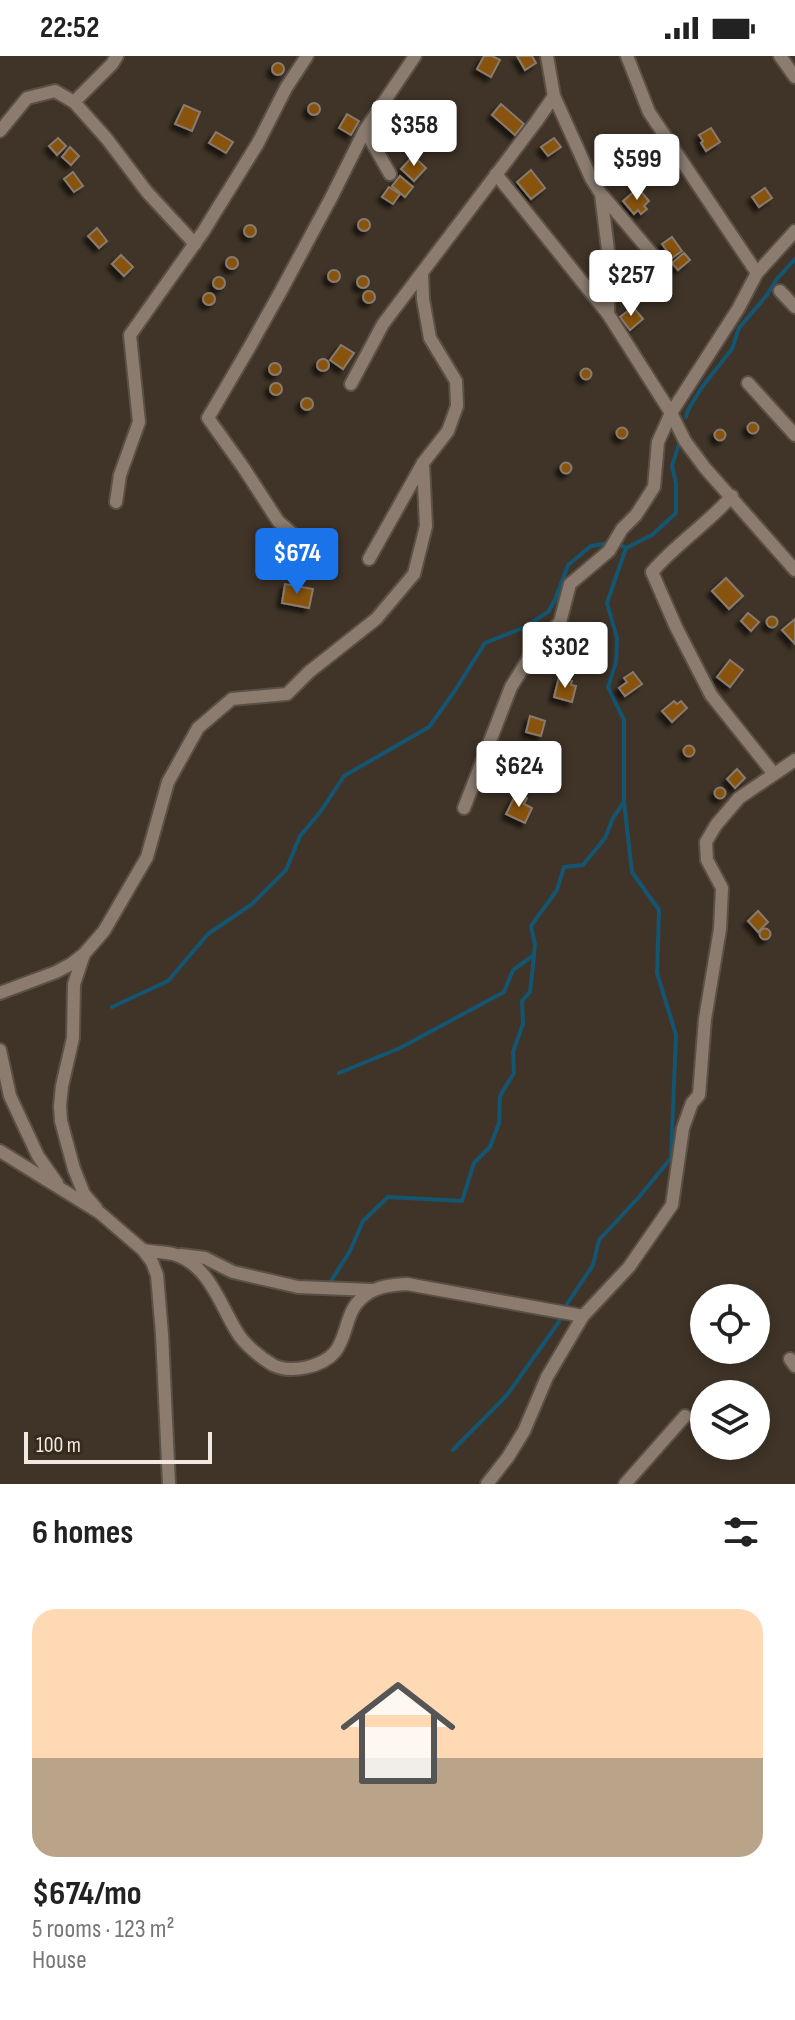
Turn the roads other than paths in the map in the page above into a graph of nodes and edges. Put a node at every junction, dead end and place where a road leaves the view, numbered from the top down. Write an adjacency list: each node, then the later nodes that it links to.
1 (117, 56): 9 (street)
2 (307, 56): 16 (street)
3 (415, 56): 10 (street)
4 (547, 56): 8 (street)
5 (627, 56): 19 (street)
6 (780, 56): 7 (street)
7 (795, 77)
8 (554, 96): 13 (street); 14 (street)
9 (74, 102): 11 (street); 16 (street)
10 (365, 130): 12 (street); 30 (street)
11 (0, 131)
12 (390, 174)
13 (496, 174): 18 (street); 22 (street)
14 (601, 194): 17 (street); 22 (street)
15 (795, 231): 19 (street)
16 (195, 244): 29 (street)
17 (664, 268)
18 (422, 273): 24 (street); 27 (street)
19 (757, 273): 25 (street)
20 (780, 291): 21 (street)
21 (795, 307)
22 (608, 314): 25 (street)
23 (748, 383): 26 (street)
24 (351, 384)
25 (671, 413): 28 (street); 35 (street)
26 (795, 435)
27 (423, 463): 31 (street); 36 (street)
28 (732, 496): 32 (street); 34 (street)
29 (116, 502)
30 (314, 553)
31 (369, 559)
32 (795, 570)
33 (795, 760): 34 (street)
34 (774, 774): 45 (street)
35 (464, 808)
36 (84, 954): 37 (street); 41 (street)
37 (0, 993)
38 (0, 1050): 40 (street)
39 (0, 1151): 40 (street)
40 (61, 1189): 41 (street)
41 (100, 1213): 42 (street)
42 (143, 1250): 43 (street); 47 (street)
43 (176, 1255): 44 (street); 44 (street)
44 (372, 1290): 45 (street)
45 (583, 1316): 48 (street)
46 (685, 1416): 49 (street)
47 (169, 1484)
48 (487, 1484)
49 (625, 1484)

